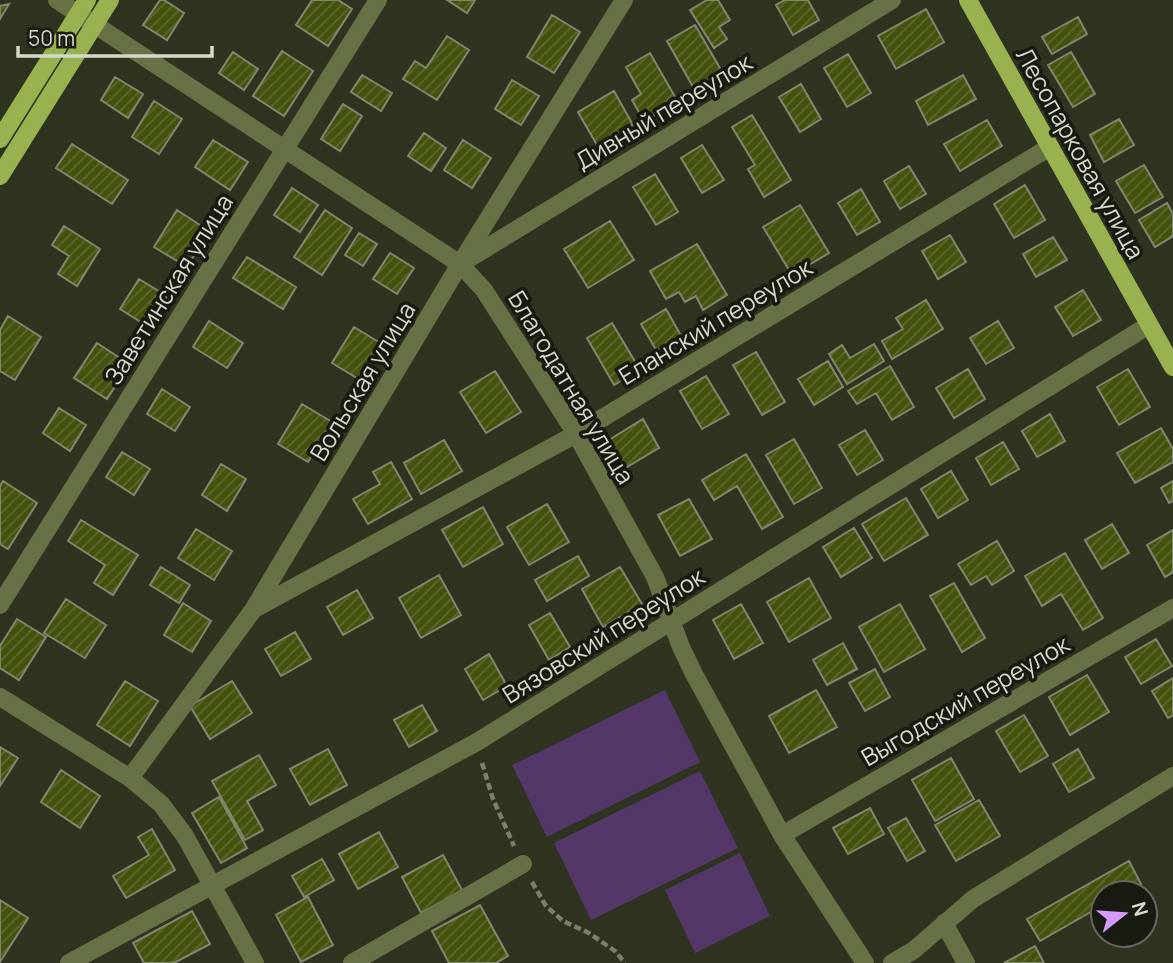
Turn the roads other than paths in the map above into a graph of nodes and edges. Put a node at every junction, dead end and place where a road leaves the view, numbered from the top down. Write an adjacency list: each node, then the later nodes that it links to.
1 (57, 0): 7 (street, Благодатная улица)
2 (110, 0): 8 (main road)
3 (379, 0): 11 (street, Заветинская улица)
4 (624, 0): 13 (street, Вольская улица)
5 (892, 0): 13 (street, Дивный переулок)
6 (968, 0): 10 (main road, Лесопарковая улица)
7 (83, 6): 8 (street, Благодатная улица); 9 (main road)
8 (96, 23): 11 (street, Благодатная улица); 12 (main road)
9 (0, 139)
10 (1050, 147): 14 (main road, Лесопарковая улица); 16 (street, Еланский переулок)
11 (285, 148): 13 (street, Благодатная улица); 17 (street, Заветинская улица)
12 (0, 176)
13 (460, 264): 16 (street, Благодатная улица); 19 (street, Вольская улица)
14 (1149, 325): 15 (main road, Лесопарковая улица); 20 (street, Вязовский переулок)
15 (1173, 368)
16 (576, 434): 19 (street, Еланский переулок); 20 (street, Благодатная улица)
17 (0, 605)
18 (1173, 608): 24 (street, Выгодский переулок)
19 (253, 610): 23 (street, Вольская улица)
20 (672, 622): 24 (street, Благодатная улица); 26 (street, Вязовский переулок)
21 (0, 697): 23 (street)
22 (1173, 776): 27 (street)
23 (130, 778): 26 (street)
24 (782, 835): 32 (street, Благодатная улица)
25 (523, 864): 31 (street)
26 (213, 886): 29 (street, Вязовский переулок); 30 (street)
27 (944, 923): 28 (street); 34 (street)
28 (917, 957): 33 (street)
29 (69, 963)
30 (254, 963)
31 (352, 963)
32 (866, 963)
33 (892, 963)
34 (966, 963)

